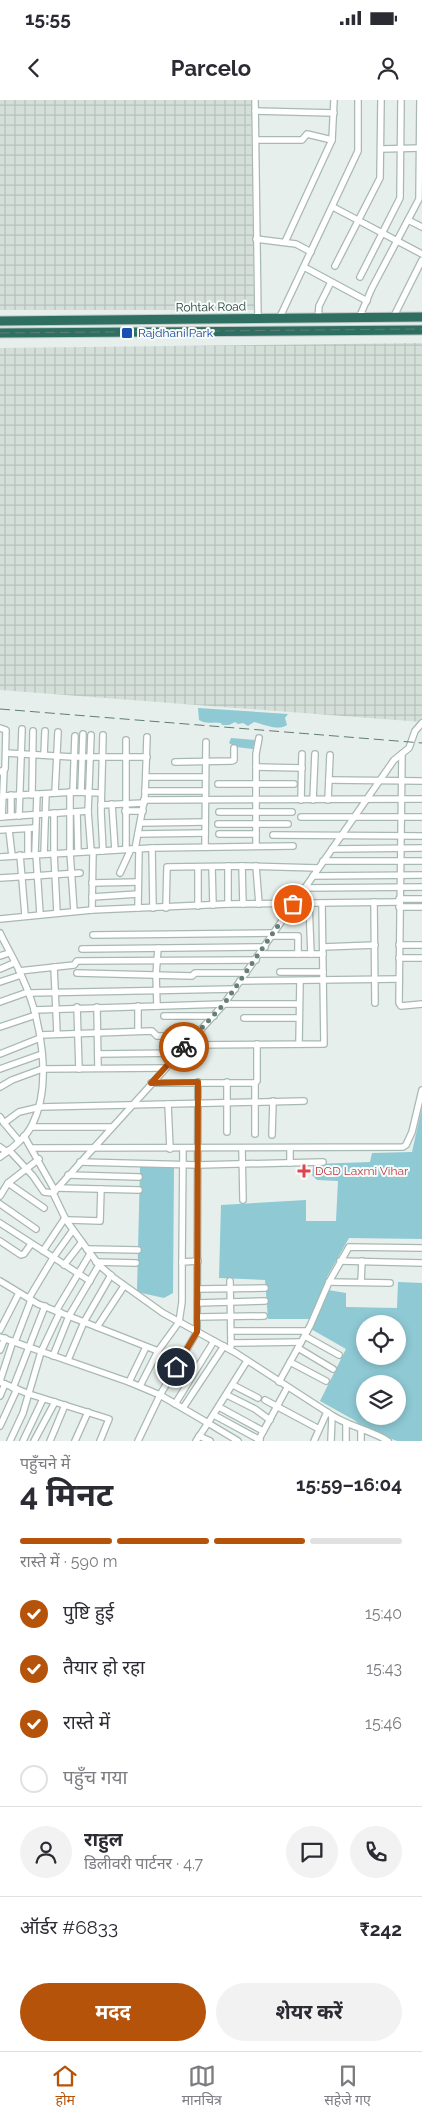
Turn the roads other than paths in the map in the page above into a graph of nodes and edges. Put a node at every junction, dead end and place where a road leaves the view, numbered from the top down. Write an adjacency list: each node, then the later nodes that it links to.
1 (255, 100): 7 (street)
2 (334, 100): 8 (street)
3 (358, 100): 16 (street)
4 (381, 100): 13 (street)
5 (401, 100): 14 (street)
6 (420, 100): 9 (street)
7 (255, 111): 8 (street); 10 (street)
8 (334, 113): 11 (street)
9 (421, 129): 12 (street)
10 (256, 140): 11 (street); 21 (street)
11 (332, 140): 23 (street)
12 (421, 148): 14 (street); 15 (street)
13 (380, 149): 14 (street); 17 (street)
14 (400, 149): 20 (street)
15 (421, 197): 18 (street)
16 (332, 206): 17 (street); 24 (street)
17 (358, 220): 20 (street); 27 (street)
18 (408, 220): 19 (street); 22 (street)
19 (422, 227)
20 (382, 232): 22 (street); 29 (street)
21 (256, 239): 23 (street); 35 (street)
22 (398, 240): 25 (street); 31 (street)
23 (285, 242): 24 (street)
24 (311, 252): 28 (street)
25 (422, 254)
26 (422, 260): 34 (street)
27 (335, 266)
28 (304, 268): 30 (street); 36 (street)
29 (360, 277)
30 (331, 282): 31 (street); 37 (street)
31 (366, 301): 33 (street)
32 (422, 317): 34 (highway, Rohtak Road)
33 (359, 318): 34 (highway, Rohtak Road); 37 (highway, Rohtak Road)
34 (393, 318)
35 (258, 319): 36 (highway, Rohtak Road); 38 (highway, Rohtak Road)
36 (279, 319): 37 (highway, Rohtak Road)
37 (318, 319)
38 (222, 320): 39 (highway, Rohtak Road); 41 (highway)
39 (0, 321)
40 (422, 330): 41 (highway, Rohtak Road)
41 (223, 331): 42 (highway, Rohtak Road)
42 (0, 333)
43 (422, 723): 63 (street)
44 (0, 728): 58 (street)
45 (22, 729): 59 (street)
46 (33, 731): 60 (street)
47 (45, 731): 64 (street)
48 (58, 732): 66 (street)
49 (83, 734): 68 (street)
50 (103, 734): 70 (street)
51 (91, 735): 69 (street)
52 (74, 736): 67 (street)
53 (147, 737): 72 (street)
54 (259, 738): 75 (street)
55 (126, 740): 71 (street)
56 (206, 742): 73 (street)
57 (234, 748): 73 (street)
58 (6, 753): 59 (street); 77 (street)
59 (21, 754): 60 (street); 97 (street)
60 (33, 754): 64 (street); 93 (street)
61 (302, 754): 76 (street)
62 (315, 754): 105 (street)
63 (402, 754): 81 (street); 82 (street)
64 (44, 755): 66 (street)
65 (330, 755): 80 (street)
66 (58, 756): 67 (street); 91 (street)
67 (73, 757): 68 (street); 89 (street)
68 (82, 757): 69 (street); 90 (street)
69 (91, 757): 70 (street); 92 (street)
70 (102, 757): 71 (street); 95 (street)
71 (126, 757): 72 (street); 109 (street)
72 (147, 757): 79 (street)
73 (206, 761): 74 (street); 78 (street)
74 (174, 762)
75 (256, 767): 76 (street); 85 (street)
76 (302, 768): 104 (street)
77 (2, 771): 98 (street)
78 (205, 776): 79 (street); 88 (street)
79 (146, 777): 87 (street)
80 (329, 780): 81 (street); 106 (street)
81 (380, 782): 82 (street); 99 (street)
82 (402, 782): 83 (street); 100 (street)
83 (422, 782)
84 (218, 784): 85 (street)
85 (256, 784): 86 (street); 103 (street)
86 (294, 784)
87 (145, 791): 88 (street); 107 (street)
88 (205, 791): 102 (street)
89 (71, 792): 90 (street); 91 (street); 113 (street)
90 (81, 792): 92 (street)
91 (55, 793): 94 (street)
92 (90, 793): 95 (street); 115 (street)
93 (34, 794): 94 (street); 97 (street); 121 (street)
94 (46, 794): 120 (street)
95 (101, 794): 110 (street)
96 (11, 795): 97 (street); 98 (street); 122 (street)
97 (20, 795): 123 (street)
98 (4, 796): 124 (street)
99 (367, 799): 100 (street); 106 (street); 128 (street)
100 (402, 799): 101 (street); 126 (street)
101 (422, 799)
102 (205, 800): 103 (street); 107 (street); 129 (street)
103 (256, 800): 104 (street); 117 (street)
104 (301, 800): 105 (street)
105 (313, 800): 106 (street)
106 (328, 800)
107 (144, 801): 109 (street); 112 (street)
108 (112, 804): 109 (street); 110 (street); 155 (street)
109 (125, 804): 111 (street)
110 (101, 805): 154 (street)
111 (125, 811): 112 (street); 152 (street)
112 (143, 811): 130 (street)
113 (69, 812): 114 (street); 119 (street); 157 (street)
114 (76, 812): 115 (street); 158 (street)
115 (88, 812): 156 (street)
116 (219, 812): 117 (street)
117 (256, 812): 118 (street); 132 (street)
118 (292, 812)
119 (54, 813): 120 (street); 159 (street)
120 (45, 814): 121 (street); 160 (street)
121 (36, 815): 123 (street); 134 (street)
122 (11, 816): 123 (street); 124 (street)
123 (19, 816)
124 (1, 817)
125 (301, 817): 128 (street)
126 (401, 817): 127 (street); 128 (street); 143 (street)
127 (422, 817)
128 (354, 818): 145 (street)
129 (205, 822): 130 (street); 138 (street)
130 (141, 823): 139 (street)
131 (218, 824): 132 (street)
132 (256, 824): 133 (street); 141 (street)
133 (288, 824)
134 (35, 828): 135 (street); 162 (street)
135 (28, 829): 137 (street); 162 (street)
136 (0, 830): 137 (street)
137 (9, 830): 163 (street)
138 (205, 833): 139 (street); 148 (street)
139 (138, 834): 152 (street)
140 (220, 834): 141 (street)
141 (256, 834): 146 (street)
142 (273, 835): 145 (street)
143 (401, 836): 144 (street); 145 (street); 150 (street)
144 (422, 836)
145 (341, 837): 153 (street)
146 (256, 846): 147 (street); 148 (street)
147 (293, 846)
148 (205, 847): 149 (street)
149 (152, 848): 152 (street); 204 (street)
150 (401, 848): 151 (street); 153 (street); 166 (street)
151 (422, 848)
152 (133, 849): 155 (street); 175 (street); 184 (street)
153 (332, 849): 165 (street)
154 (103, 850): 155 (street); 156 (street)
155 (115, 850)
156 (92, 851): 158 (street); 185 (street)
157 (70, 852): 158 (street); 159 (street); 176 (street)
158 (78, 852)
159 (54, 853): 160 (street); 177 (street)
160 (44, 854): 162 (street)
161 (20, 855): 162 (street); 163 (street); 182 (street)
162 (33, 855): 180 (street)
163 (12, 856): 164 (street)
164 (0, 857)
165 (323, 861): 166 (street); 173 (street)
166 (400, 861): 167 (street); 178 (street)
167 (422, 861)
168 (228, 866): 169 (street); 172 (street); 195 (street)
169 (242, 866): 170 (street); 196 (street)
170 (256, 866): 173 (street); 197 (street)
171 (198, 867): 172 (street); 201 (street); 205 (street)
172 (212, 867): 200 (street)
173 (318, 868): 181 (street)
174 (80, 873): 176 (street)
175 (120, 873)
176 (71, 874): 177 (street); 207 (street)
177 (55, 875): 180 (street); 208 (street)
178 (400, 875): 179 (street); 181 (street); 186 (street)
179 (422, 875)
180 (38, 876): 182 (street); 209 (street)
181 (313, 876): 188 (street)
182 (22, 877): 183 (street); 210 (street)
183 (0, 878)
184 (138, 882): 185 (street); 189 (street)
185 (92, 883): 190 (street)
186 (400, 887): 187 (street); 188 (street); 194 (street)
187 (422, 887)
188 (304, 888): 198 (street)
189 (138, 894): 190 (street); 203 (street)
190 (92, 897): 206 (street)
191 (422, 899): 194 (street)
192 (374, 902): 193 (street); 194 (street); 217 (street)
193 (322, 903): 199 (street); 219 (street)
194 (399, 903): 202 (street); 215 (street)
195 (228, 904): 196 (street); 200 (street)
196 (243, 904): 197 (street)
197 (258, 904): 198 (street)
198 (293, 904): 199 (street); 212 (street)
199 (309, 904): 225 (street)
200 (213, 905): 201 (street)
201 (198, 906): 205 (street)
202 (422, 907)
203 (138, 908): 204 (street); 206 (street)
204 (153, 908): 205 (street)
205 (166, 908)
206 (92, 910): 207 (street)
207 (74, 911): 208 (street)
208 (57, 912): 209 (street)
209 (40, 914): 210 (street)
210 (25, 915): 211 (street)
211 (0, 918)
212 (273, 934): 213 (street); 218 (street); 224 (street)
213 (93, 935)
214 (1, 937): 222 (street)
215 (399, 945): 216 (street); 228 (street)
216 (422, 945)
217 (374, 946): 219 (street); 241 (street)
218 (265, 947): 221 (street); 223 (street)
219 (323, 947): 226 (street)
220 (82, 948): 221 (street)
221 (158, 948): 230 (street)
222 (9, 953): 227 (street); 232 (street)
223 (260, 954): 224 (street); 231 (street)
224 (298, 954): 225 (street)
225 (312, 954): 226 (street)
226 (323, 954): 236 (street)
227 (0, 956)
228 (399, 958): 229 (street); 242 (street)
229 (422, 958)
230 (157, 960): 231 (street); 233 (street); 240 (street)
231 (256, 960): 239 (street)
232 (14, 963): 234 (street); 237 (street)
233 (54, 967): 237 (street); 250 (street)
234 (0, 969)
235 (280, 972): 236 (street)
236 (323, 972): 245 (street)
237 (20, 973): 246 (street); 249 (street)
238 (77, 973): 240 (street)
239 (246, 973): 240 (street); 243 (street)
240 (156, 975): 248 (street)
241 (375, 979): 242 (street); 245 (street); 252 (street)
242 (399, 979): 255 (street)
243 (240, 981): 244 (street); 247 (street)
244 (300, 981): 245 (street); 254 (street)
245 (323, 981): 274 (street)
246 (0, 982)
247 (235, 989): 248 (street); 253 (street)
248 (156, 990): 250 (street); 257 (street)
249 (28, 993): 250 (street); 251 (street); 261 (street)
250 (56, 993): 260 (street)
251 (0, 1002)
252 (375, 1003)
253 (224, 1004): 254 (street); 257 (street); 263 (street)
254 (299, 1004): 265 (street)
255 (422, 1004)
256 (138, 1006): 257 (street); 259 (street); 267 (street)
257 (157, 1006)
258 (77, 1007): 259 (street); 260 (street); 270 (street)
259 (96, 1008): 268 (street)
260 (56, 1009): 261 (street); 269 (street)
261 (35, 1012): 266 (street); 272 (street)
262 (164, 1016): 263 (street)
263 (214, 1016): 271 (street)
264 (244, 1018): 265 (street)
265 (299, 1018): 274 (street)
266 (0, 1027)
267 (138, 1031): 268 (street); 271 (street)
268 (97, 1032): 270 (street); 279 (street)
269 (57, 1033): 270 (street); 272 (street)
270 (78, 1033): 284 (street)
271 (195, 1036): 275 (street)
272 (40, 1037): 277 (street); 278 (street)
273 (257, 1044): 274 (street); 275 (street); 288 (street)
274 (299, 1044)
275 (186, 1045): 276 (street)
276 (179, 1053): 279 (street); 281 (street)
277 (0, 1054)
278 (42, 1054): 282 (street); 283 (street)
279 (98, 1054): 280 (street)
280 (98, 1068): 281 (street); 284 (street)
281 (165, 1068): 287 (street)
282 (0, 1069)
283 (42, 1069): 284 (street); 289 (street); 298 (street)
284 (79, 1069)
285 (198, 1082): 286 (street); 287 (street); 295 (street)
286 (227, 1082): 288 (street); 293 (street)
287 (151, 1083): 297 (street)
288 (255, 1083): 294 (street)
289 (0, 1087)
290 (422, 1090): 310 (street)
291 (273, 1101): 292 (street); 294 (street); 304 (street)
292 (304, 1101)
293 (228, 1102): 294 (street); 295 (street); 302 (street)
294 (254, 1102): 303 (street)
295 (198, 1103): 296 (street); 313 (street)
296 (168, 1104): 297 (street); 311 (street)
297 (131, 1105): 298 (street); 301 (street)
298 (40, 1107): 299 (street); 300 (street)
299 (2, 1120): 305 (street)
300 (32, 1127): 301 (street); 305 (street)
301 (112, 1127): 307 (street)
302 (227, 1132)
303 (255, 1134)
304 (272, 1134)
305 (22, 1138): 308 (street); 314 (street)
306 (0, 1147): 314 (street)
307 (93, 1147): 308 (street); 311 (street); 317 (street)
308 (33, 1148): 316 (street)
309 (242, 1148): 310 (street); 313 (street); 320 (street)
310 (290, 1148): 321 (street)
311 (170, 1149): 312 (street)
312 (182, 1149): 313 (street); 319 (street)
313 (198, 1149): 322 (street)
314 (8, 1151): 315 (street); 323 (street)
315 (0, 1157)
316 (38, 1159): 323 (street); 329 (street)
317 (80, 1162): 319 (street); 324 (street)
318 (323, 1162): 321 (street)
319 (182, 1164): 322 (street); 349 (street)
320 (242, 1164): 321 (street); 322 (street); 331 (street)
321 (290, 1164)
322 (198, 1165): 346 (street)
323 (26, 1168): 326 (street); 329 (street)
324 (68, 1175): 325 (street); 329 (street)
325 (139, 1176)
326 (8, 1183): 330 (street); 333 (street)
327 (100, 1189): 328 (street); 329 (street); 334 (street)
328 (139, 1190)
329 (55, 1191): 334 (street)
330 (0, 1196)
331 (243, 1200)
332 (0, 1204): 336 (street)
333 (44, 1208)
334 (67, 1219): 337 (street); 343 (street)
335 (0, 1223): 340 (street)
336 (36, 1229)
337 (73, 1230): 339 (street); 345 (street)
338 (0, 1241): 340 (street)
339 (82, 1242): 344 (street); 353 (street)
340 (31, 1244): 343 (street)
341 (422, 1248): 347 (street)
342 (138, 1250): 344 (street)
343 (43, 1251): 345 (street)
344 (88, 1251): 352 (street); 354 (street)
345 (53, 1258): 353 (street); 367 (street)
346 (198, 1261): 349 (street); 364 (street)
347 (340, 1261): 348 (street); 359 (street)
348 (362, 1261): 351 (street); 360 (street)
349 (182, 1262): 378 (street)
350 (136, 1263): 352 (street)
351 (422, 1263)
352 (98, 1264): 355 (street); 357 (street)
353 (64, 1265): 354 (street)
354 (77, 1273): 357 (street); 372 (street)
355 (111, 1275): 362 (street); 377 (street)
356 (0, 1281): 366 (street)
357 (90, 1281): 373 (street)
358 (230, 1281): 365 (street)
359 (329, 1282): 360 (street); 383 (street)
360 (361, 1282): 361 (street)
361 (390, 1283)
362 (124, 1286): 378 (street); 379 (street)
363 (264, 1288): 365 (street)
364 (198, 1289): 365 (street); 370 (street)
365 (230, 1290): 369 (street)
366 (19, 1293): 367 (street); 380 (street)
367 (30, 1299): 371 (street); 386 (street)
368 (264, 1301): 369 (street)
369 (230, 1302): 370 (street); 376 (street)
370 (197, 1303): 375 (street)
371 (45, 1306): 372 (street); 390 (street)
372 (58, 1312): 373 (street); 395 (street)
373 (69, 1316): 377 (street); 397 (street)
374 (264, 1316): 376 (street)
375 (197, 1317): 376 (street); 381 (street)
376 (230, 1317): 382 (street)
377 (84, 1322): 379 (street); 398 (street)
378 (179, 1322): 381 (street); 393 (street)
379 (97, 1327): 391 (street)
380 (0, 1330)
381 (197, 1332): 385 (street); 411 (street)
382 (231, 1332): 383 (street); 387 (street)
383 (306, 1333): 388 (street); 396 (street)
384 (2, 1338): 386 (street); 392 (street)
385 (214, 1341): 389 (street); 416 (street)
386 (14, 1342): 390 (street); 405 (street)
387 (231, 1343): 388 (street); 394 (street)
388 (299, 1345): 400 (street); 401 (street)
389 (224, 1346): 394 (street); 420 (street)
390 (28, 1347): 395 (street); 408 (street)
391 (146, 1347): 393 (street); 403 (street)
392 (0, 1350)
393 (158, 1351): 407 (street)
394 (231, 1351): 399 (street)
395 (41, 1352): 397 (street); 410 (street)
396 (340, 1355)
397 (53, 1356): 398 (street)
398 (68, 1360): 403 (street)
399 (247, 1361): 404 (street); 406 (street)
400 (290, 1362): 402 (street); 404 (street)
401 (333, 1369)
402 (326, 1381)
403 (129, 1382): 407 (street)
404 (279, 1382): 409 (street)
405 (2, 1383): 408 (street); 413 (street)
406 (233, 1385): 412 (street); 419 (street)
407 (140, 1386): 411 (street)
408 (15, 1388): 410 (street); 427 (street)
409 (287, 1388): 419 (street); 422 (street)
410 (29, 1394): 414 (street); 435 (street)
411 (160, 1395): 416 (street); 441 (street)
412 (227, 1395): 418 (street); 424 (street)
413 (0, 1396)
414 (43, 1399): 415 (street); 436 (street)
415 (54, 1402): 417 (street); 437 (street)
416 (175, 1404): 420 (street)
417 (65, 1405): 421 (street); 433 (street)
418 (219, 1407): 423 (street); 430 (street)
419 (276, 1407): 424 (street); 428 (street)
420 (183, 1408): 425 (street)
421 (88, 1412): 439 (street); 440 (street)
422 (329, 1414): 426 (street); 428 (street); 445 (street)
423 (214, 1415): 425 (street); 434 (street)
424 (270, 1420): 430 (street)
425 (208, 1423): 432 (street); 443 (street)
426 (346, 1424): 429 (street); 446 (street)
427 (0, 1426)
428 (319, 1429): 444 (street)
429 (362, 1429): 431 (street); 447 (street)
430 (263, 1431): 434 (street)
431 (373, 1433): 448 (street); 449 (street)
432 (198, 1438): 442 (street)
433 (51, 1440): 438 (street)
434 (259, 1440)
435 (10, 1441)
436 (23, 1441)
437 (34, 1441)
438 (58, 1441)
439 (75, 1441)
440 (100, 1441)
441 (138, 1441)
442 (210, 1441)
443 (238, 1441)
444 (314, 1441)
445 (331, 1441)
446 (346, 1441)
447 (361, 1441)
448 (373, 1441)
449 (388, 1441)

